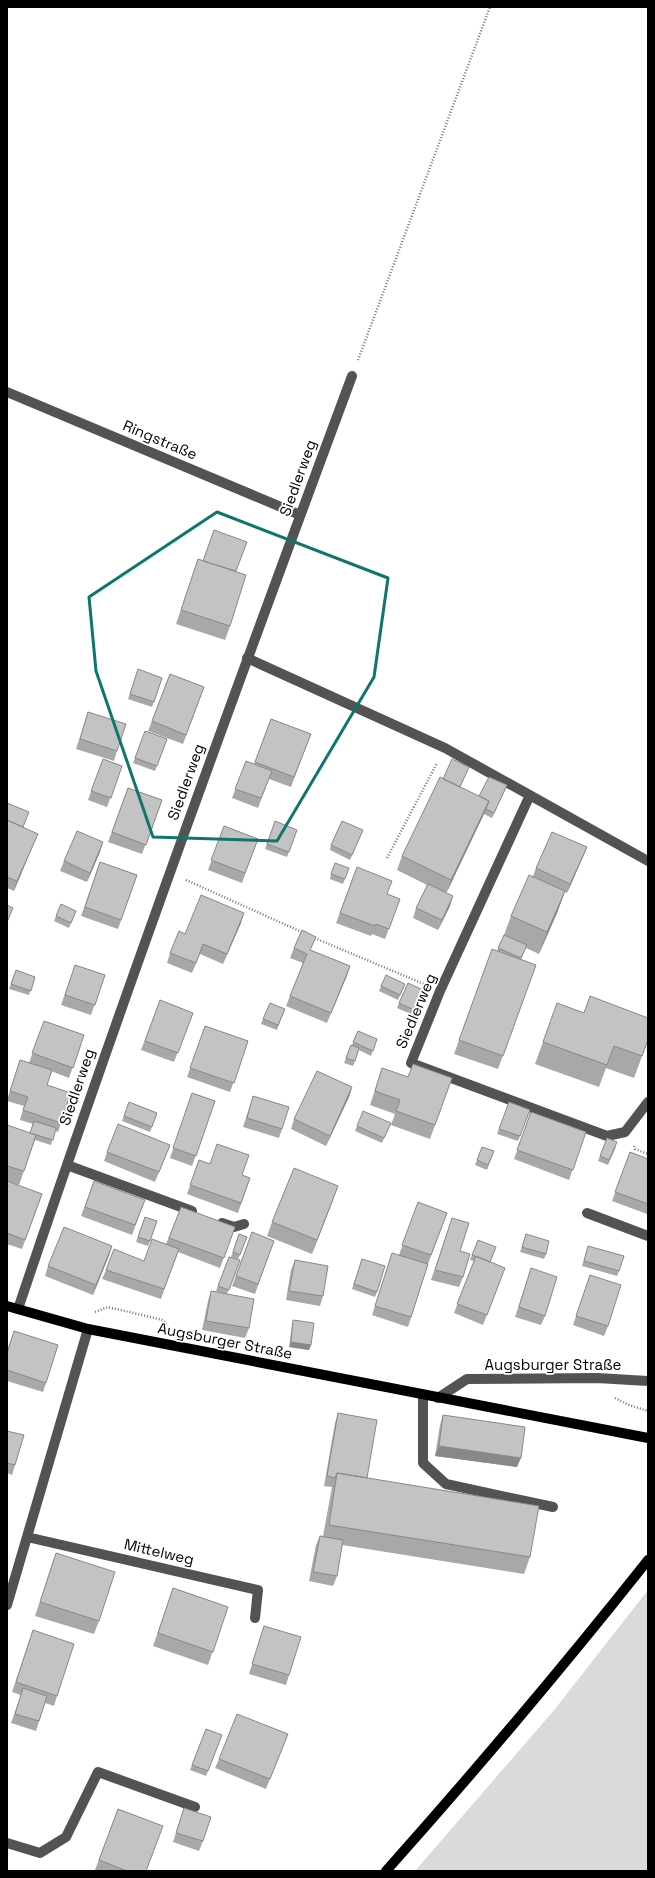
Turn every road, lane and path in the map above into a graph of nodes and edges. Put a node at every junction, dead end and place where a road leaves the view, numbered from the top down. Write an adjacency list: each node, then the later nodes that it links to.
1 (490, 7): 2 (path)
2 (352, 376): 4 (street, Siedlerweg)
3 (7, 392): 4 (street, Ringstraße)
4 (300, 515): 5 (street, Siedlerweg)
5 (247, 658): 6 (street); 10 (street, Siedlerweg)
6 (445, 748): 7 (street); 8 (path)
7 (530, 795): 9 (street); 11 (street, Siedlerweg)
8 (387, 858)
9 (648, 861)
10 (170, 872): 11 (path); 13 (street, Siedlerweg)
11 (440, 991): 12 (street, Siedlerweg)
12 (648, 1102)
13 (67, 1165): 15 (street); 18 (street, Siedlerweg)
14 (587, 1213): 16 (street)
15 (244, 1224)
16 (648, 1236)
17 (7, 1306): 18 (main road, Augsburger Straße)
18 (18, 1309): 19 (main road, Augsburger Straße)
19 (88, 1329): 21 (main road, Augsburger Straße); 25 (street)
20 (648, 1381): 22 (street, Augsburger Straße)
21 (423, 1395): 22 (main road, Augsburger Straße); 24 (street)
22 (438, 1398): 23 (main road, Augsburger Straße)
23 (648, 1438)
24 (553, 1507)
25 (27, 1537): 27 (street); 28 (street, Mittelweg)
26 (648, 1560): 31 (main road)
27 (8, 1600)
28 (255, 1618)
29 (195, 1808): 30 (street)
30 (7, 1843)
31 (386, 1871)

